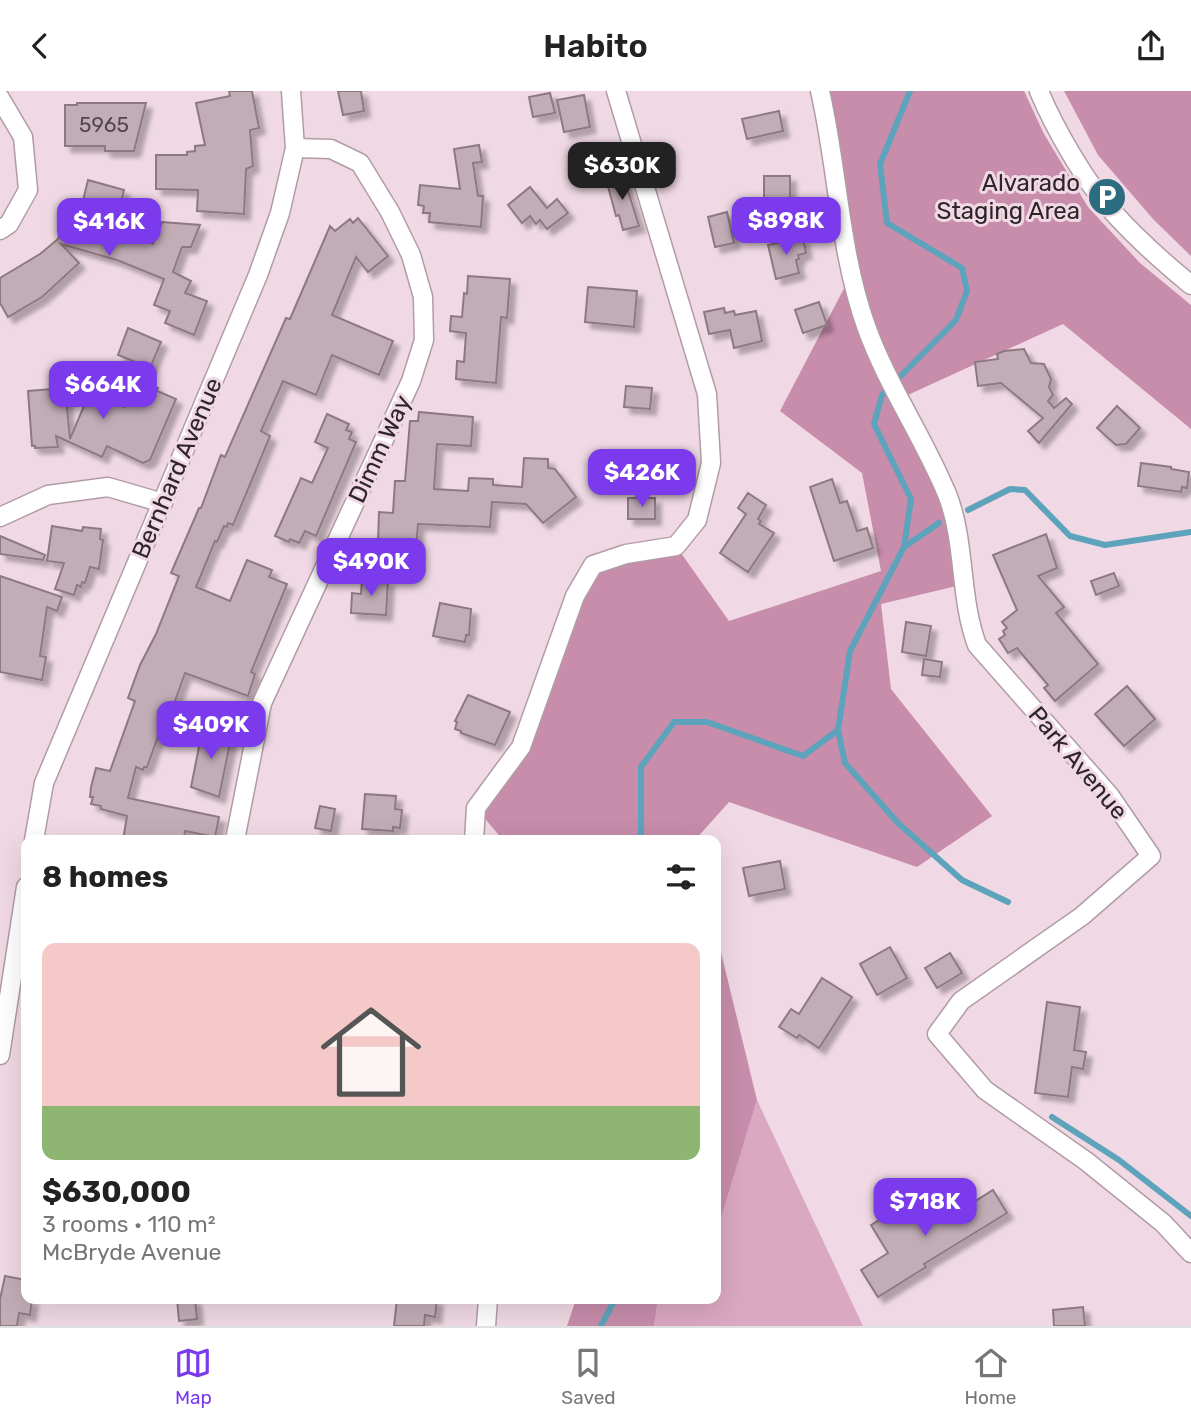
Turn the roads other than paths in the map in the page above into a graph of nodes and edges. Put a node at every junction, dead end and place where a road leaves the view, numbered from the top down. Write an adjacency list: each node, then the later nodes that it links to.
1 (291, 91): 6 (street, Bernhard Avenue)
2 (616, 91): 13 (street)
3 (820, 91): 16 (street, Park Avenue)
4 (1038, 91): 8 (street)
5 (0, 98): 7 (street)
6 (295, 148): 9 (street, Bernhard Avenue); 12 (street, Dimm Way)
7 (0, 230)
8 (1191, 285)
9 (163, 503): 10 (street); 11 (street, Bernhard Avenue)
10 (0, 517)
11 (35, 835)
12 (236, 835)
13 (474, 835)
14 (21, 919): 15 (street)
15 (0, 1055)
16 (1191, 1253)
17 (488, 1304): 18 (street)
18 (486, 1326)

